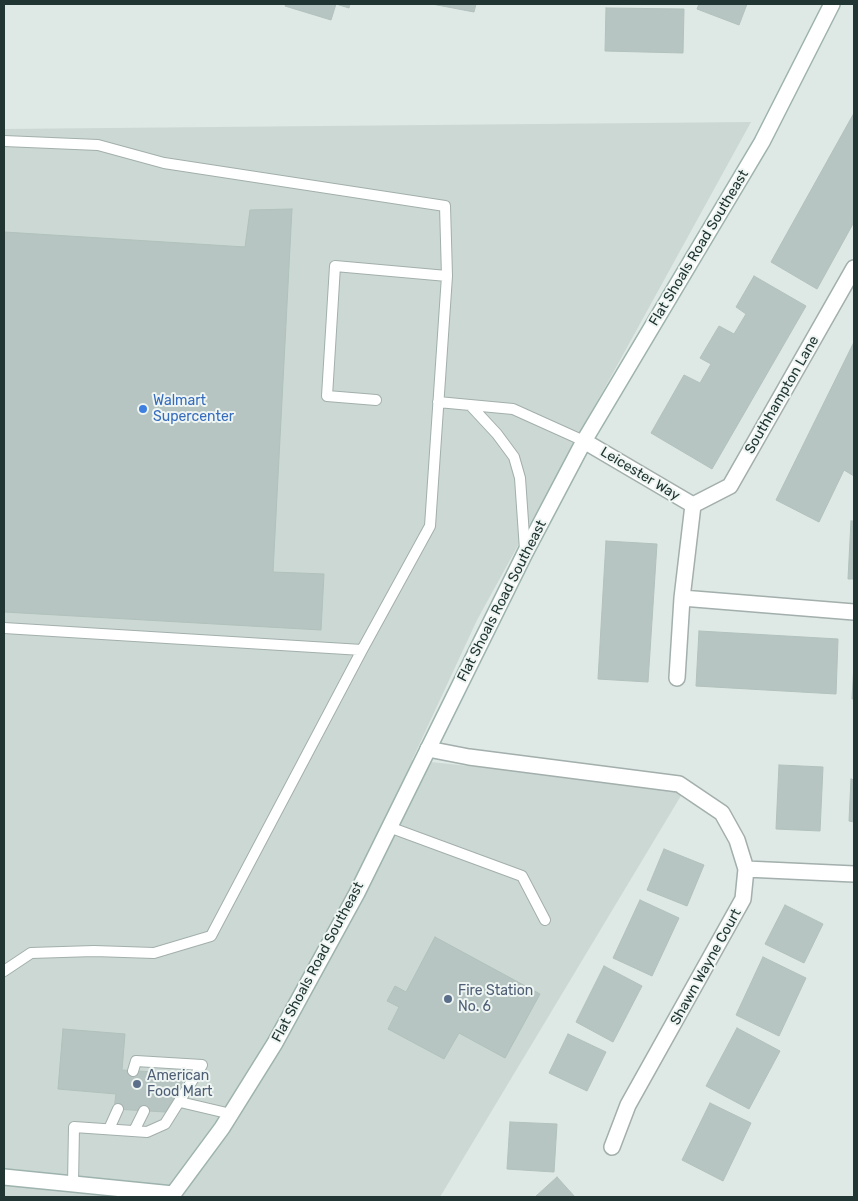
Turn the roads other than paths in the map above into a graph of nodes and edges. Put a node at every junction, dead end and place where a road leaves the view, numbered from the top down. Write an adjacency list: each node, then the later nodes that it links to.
1 (832, 4): 8 (street, Flat Shoals Road Southeast)
2 (4, 141): 4 (lane)
3 (854, 268): 9 (street, Southhampton Lane)
4 (446, 276): 5 (lane); 6 (lane)
5 (376, 400)
6 (438, 402): 7 (lane); 14 (lane)
7 (471, 406): 8 (lane); 10 (lane)
8 (584, 441): 9 (street, Leicester Way); 10 (street, Flat Shoals Road Southeast)
9 (693, 506): 11 (street, Leicester Way)
10 (526, 553): 16 (street, Flat Shoals Road Southeast)
11 (682, 598): 12 (street); 15 (street, Leicester Way)
12 (854, 612)
13 (4, 628): 14 (lane)
14 (362, 650): 21 (lane)
15 (677, 678)
16 (428, 750): 17 (street, Flat Shoals Road Southeast); 18 (street, Shawn Wayne Court)
17 (389, 827): 20 (lane); 28 (street, Flat Shoals Road Southeast)
18 (746, 869): 19 (street); 31 (street, Shawn Wayne Court)
19 (854, 874)
20 (545, 920)
21 (4, 971)
22 (171, 1063): 23 (lane); 24 (lane); 25 (lane)
23 (133, 1071)
24 (166, 1073)
25 (180, 1102): 28 (lane); 30 (lane)
26 (118, 1109): 29 (lane)
27 (144, 1111): 30 (lane)
28 (231, 1114): 34 (street, Flat Shoals Road Southeast)
29 (109, 1129): 30 (lane); 33 (lane)
30 (134, 1131)
31 (612, 1147)
32 (4, 1178): 33 (street)
33 (72, 1184): 34 (street); 35 (street)
34 (172, 1196)
35 (94, 1197)

